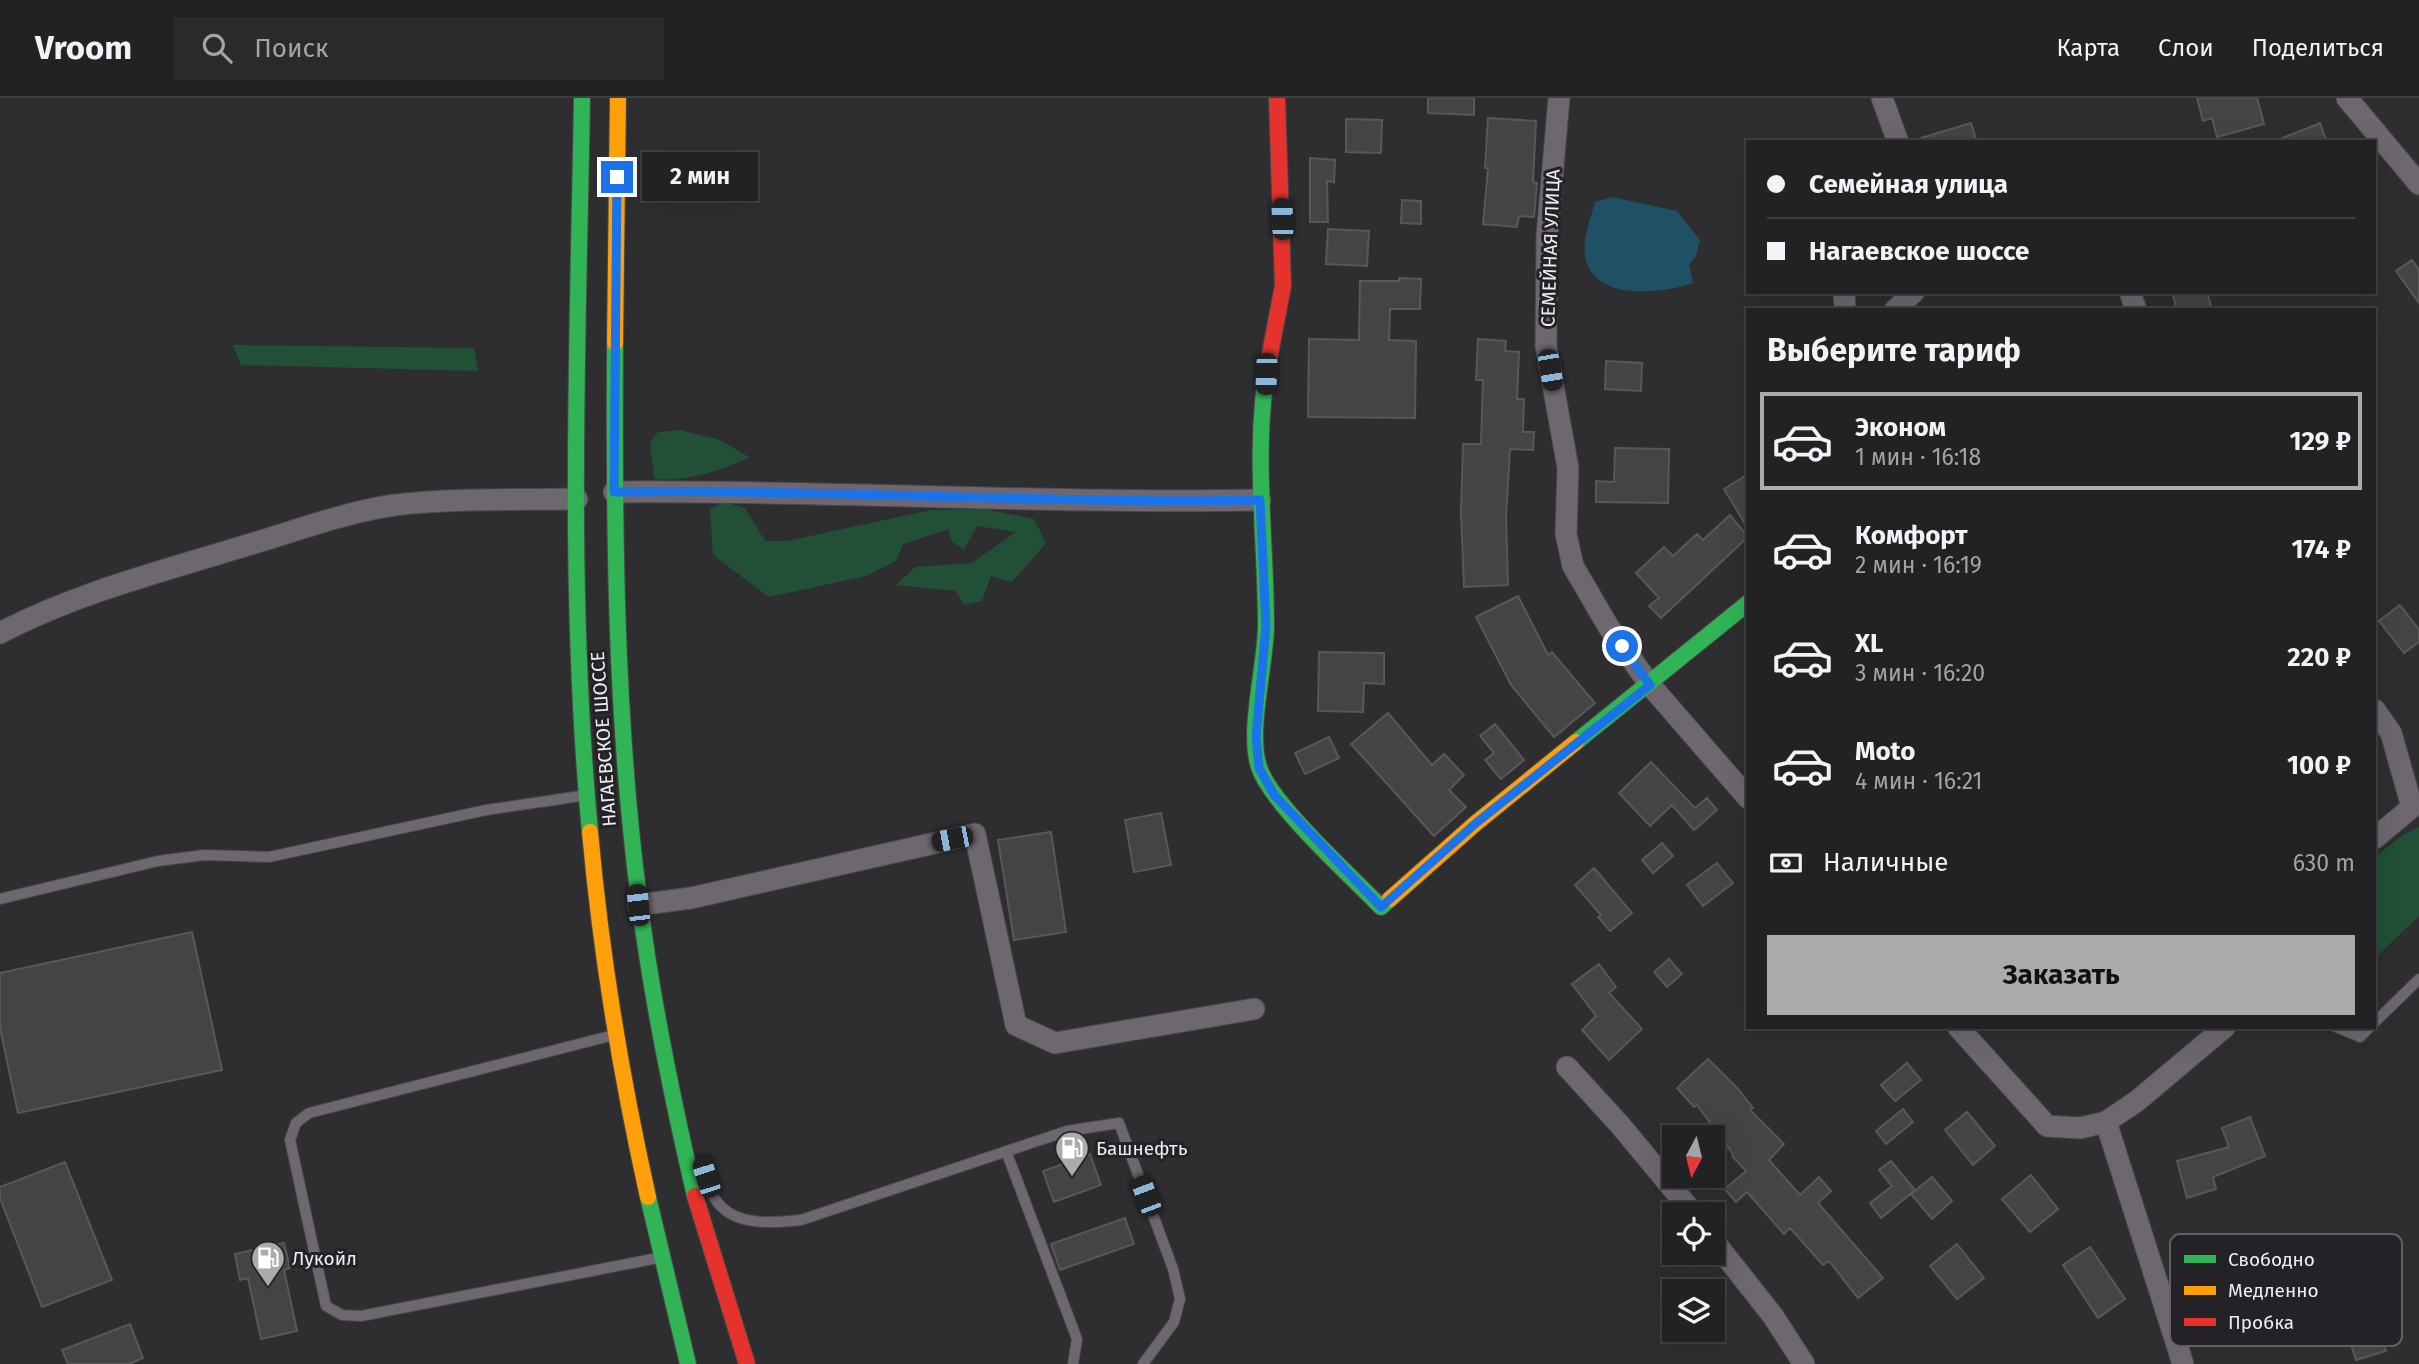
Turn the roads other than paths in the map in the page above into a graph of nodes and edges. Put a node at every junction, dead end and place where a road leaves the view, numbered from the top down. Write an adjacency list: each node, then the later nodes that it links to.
1 (573, 98): 12 (main road)
2 (582, 98): 12 (main road, НАГАЕВСКОЕ ШОССЕ)
3 (618, 98): 13 (main road, НАГАЕВСКОЕ ШОССЕ)
4 (1277, 98): 15 (main road)
5 (1559, 98): 18 (street, СЕМЕЙНАЯ УЛИЦА)
6 (1882, 98): 8 (street)
7 (2347, 98): 9 (street)
8 (1897, 140)
9 (2419, 184)
10 (1912, 294): 11 (street)
11 (1897, 308)
12 (579, 327): 14 (main road, НАГАЕВСКОЕ ШОССЕ)
13 (614, 492): 15 (street); 25 (main road, НАГАЕВСКОЕ ШОССЕ)
14 (577, 499): 17 (street); 20 (main road, НАГАЕВСКОЕ ШОССЕ)
15 (1260, 500): 18 (main road)
16 (1746, 605): 18 (main road)
17 (0, 634)
18 (1650, 685): 21 (street, СЕМЕЙНАЯ УЛИЦА)
19 (2376, 711): 22 (street)
20 (587, 795): 24 (lane); 33 (main road, НАГАЕВСКОЕ ШОССЕ)
21 (1746, 796)
22 (2416, 809): 23 (street)
23 (2376, 837)
24 (0, 900)
25 (638, 905): 27 (street); 35 (main road, НАГАЕВСКОЕ ШОССЕ)
26 (2419, 979): 28 (lane)
27 (1254, 1009)
28 (2376, 1022)
29 (1960, 1029): 36 (street)
30 (2223, 1029): 36 (street)
31 (2341, 1029): 32 (lane)
32 (2368, 1029)
33 (617, 1035): 42 (main road, НАГАЕВСКОЕ ШОССЕ); 42 (lane)
34 (1567, 1067): 40 (street)
35 (670, 1096): 38 (lane); 46 (main road, НАГАЕВСКОЕ ШОССЕ)
36 (2106, 1122): 43 (street)
37 (1006, 1151): 39 (lane); 47 (lane); 48 (lane)
38 (700, 1156)
39 (706, 1177)
40 (1683, 1202)
41 (1725, 1255): 49 (street)
42 (662, 1257): 45 (main road, НАГАЕВСКОЕ ШОССЕ)
43 (2170, 1323)
44 (2177, 1346): 50 (street)
45 (688, 1364)
46 (747, 1364)
47 (1073, 1364)
48 (1143, 1364)
49 (1804, 1364)
50 (2183, 1364)

